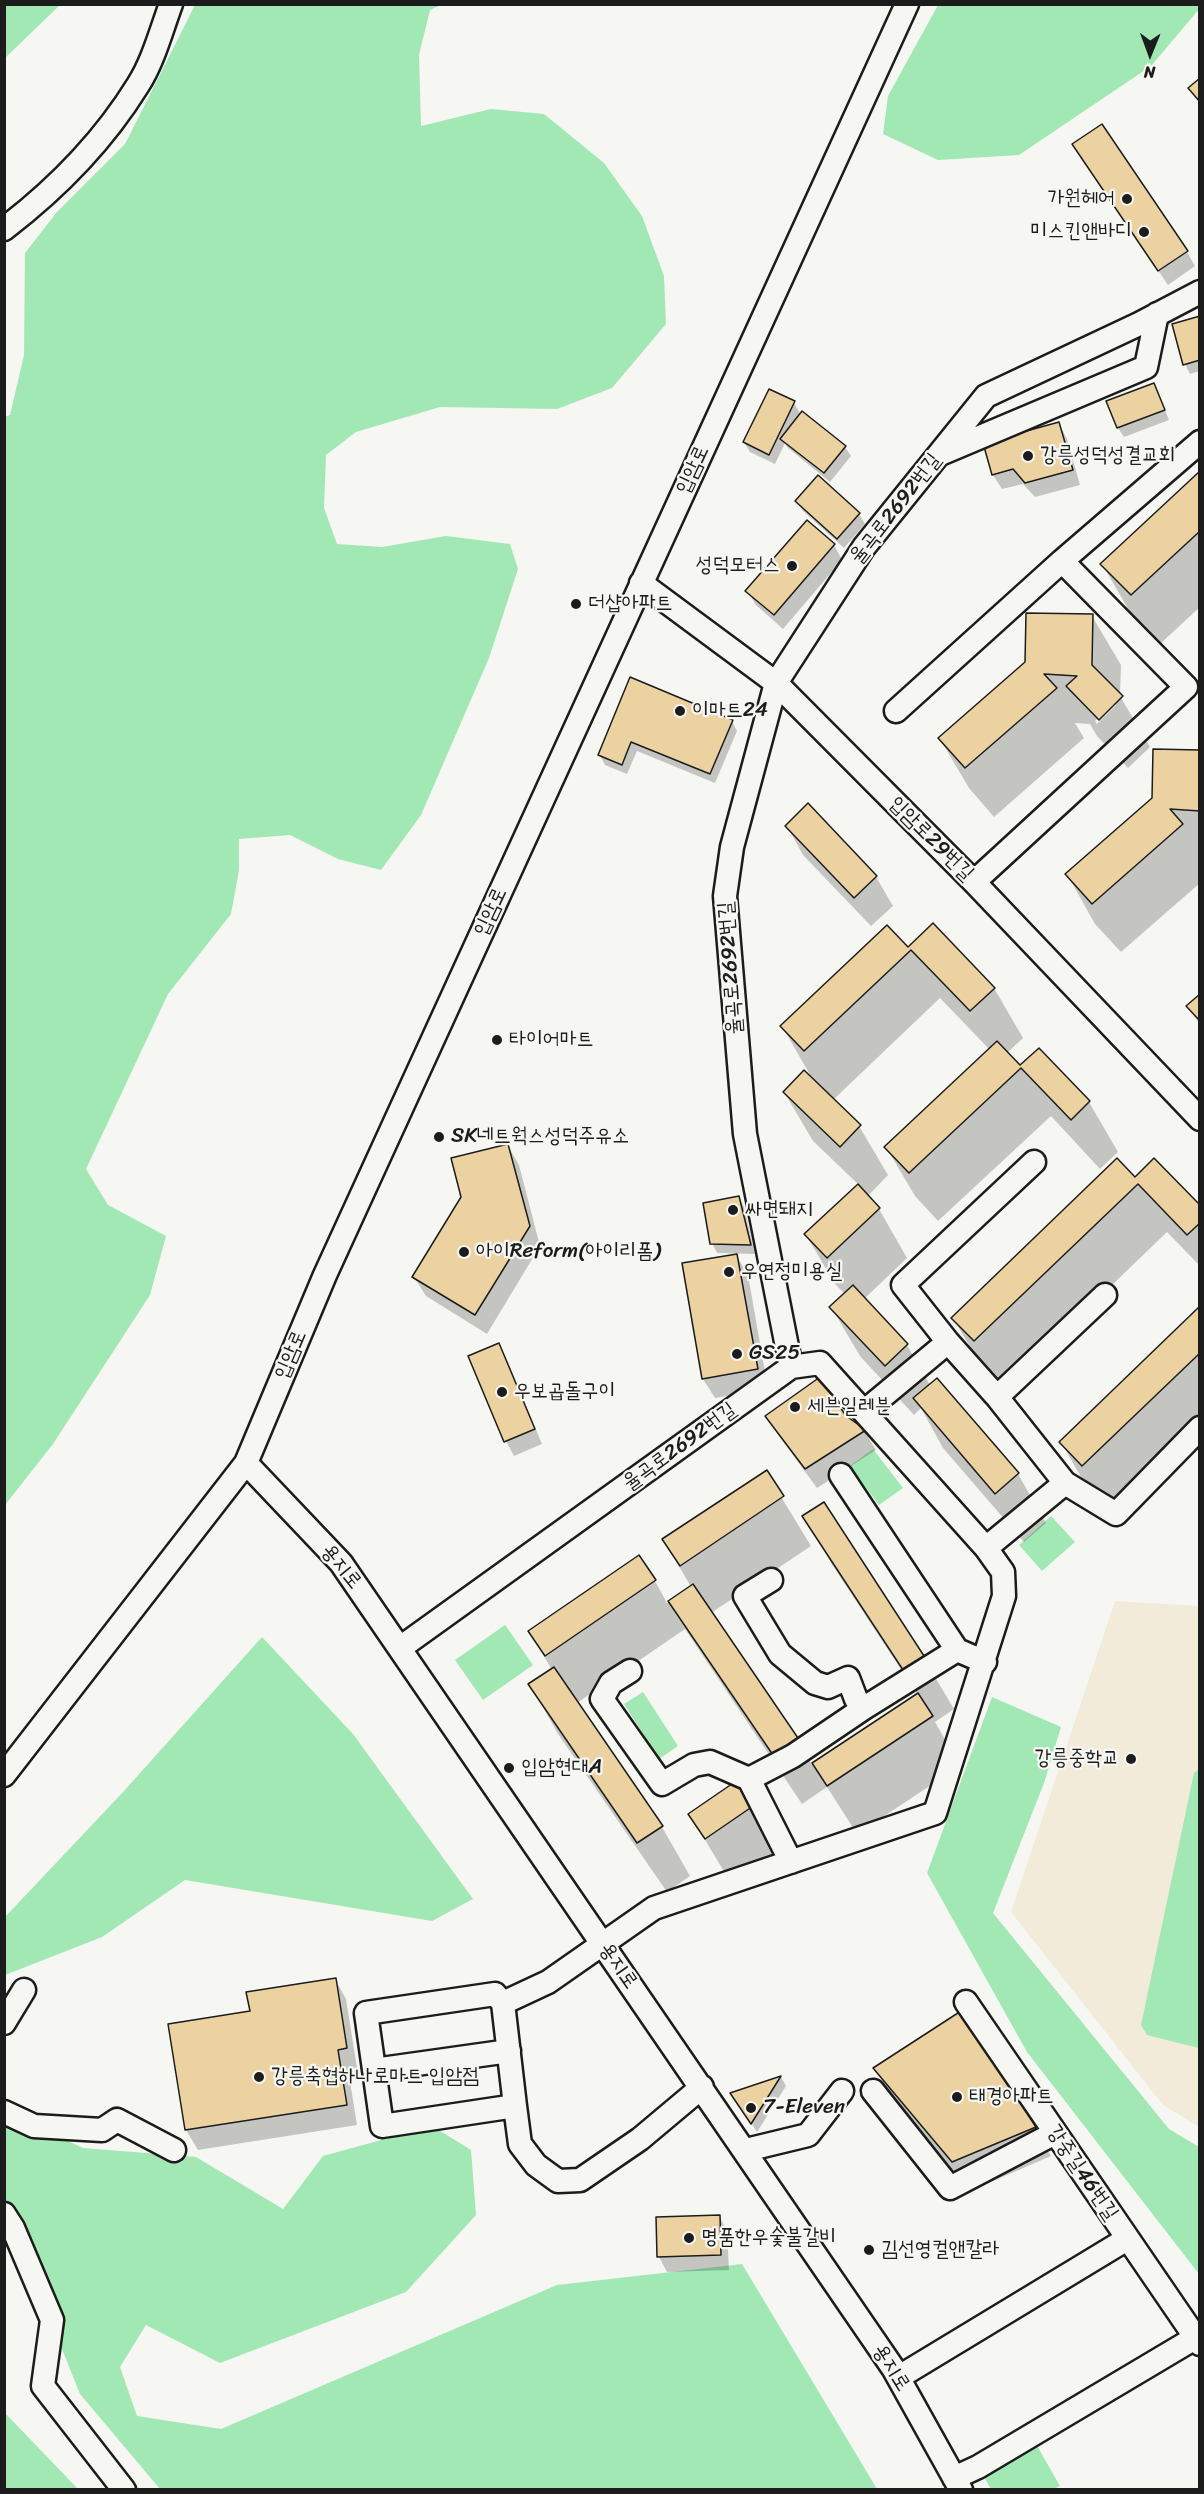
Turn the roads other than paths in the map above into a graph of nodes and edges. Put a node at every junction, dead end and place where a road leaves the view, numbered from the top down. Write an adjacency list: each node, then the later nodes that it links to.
1 (171, 4): 3 (street)
2 (907, 4): 9 (street, 입암로)
3 (4, 229)
4 (1200, 292): 5 (street, 율곡로2692번길)
5 (1157, 314): 7 (street, 율곡로2692번길); 7 (street)
6 (1200, 442): 8 (street)
7 (938, 455): 10 (street, 율곡로2692번길)
8 (1062, 561): 11 (street); 12 (street)
9 (641, 582): 10 (street, 입암로29번길); 21 (street, 입암로)
10 (776, 683): 12 (street, 입암로29번길); 17 (street, 율곡로2692번길)
11 (896, 711)
12 (974, 882): 13 (street, 입암로29번길)
13 (1200, 1119)
14 (1034, 1162): 16 (street)
15 (1105, 1295): 18 (street)
16 (948, 1342): 18 (street); 19 (street)
17 (790, 1367): 19 (street); 26 (street, 율곡로2692번길)
18 (997, 1397): 23 (street)
19 (865, 1411): 24 (street)
20 (1200, 1428): 23 (street)
21 (246, 1463): 26 (street, 용지로); 31 (street, 입암로)
22 (841, 1475): 27 (street)
23 (1065, 1483): 24 (street)
24 (986, 1548): 28 (street)
25 (771, 1580): 30 (street)
26 (399, 1648): 34 (street, 용지로)
27 (957, 1650): 28 (street); 30 (street)
28 (985, 1662): 33 (street)
29 (630, 1671): 32 (street)
30 (864, 1708): 32 (street)
31 (4, 1775)
32 (749, 1779): 33 (street)
33 (791, 1862): 34 (street)
34 (603, 1943): 37 (street); 41 (street, 용지로)
35 (24, 1990): 38 (street)
36 (966, 2002): 46 (street, 강중길46번길)
37 (503, 2003): 39 (street); 40 (street)
38 (4, 2023)
39 (508, 2051): 40 (street); 44 (street)
40 (374, 2070): 44 (street)
41 (702, 2087): 44 (street); 48 (street, 용지로)
42 (842, 2091): 48 (street)
43 (873, 2091): 46 (street)
44 (515, 2106)
45 (4, 2112): 47 (street)
46 (1055, 2133): 50 (street, 강중길46번길)
47 (174, 2150)
48 (746, 2150): 52 (street, 용지로)
49 (4, 2214): 54 (street)
50 (1127, 2239): 51 (street, 강중길46번길); 52 (street)
51 (1198, 2339): 53 (street)
52 (898, 2377): 53 (street, 용지로)
53 (958, 2484)
54 (124, 2490)

